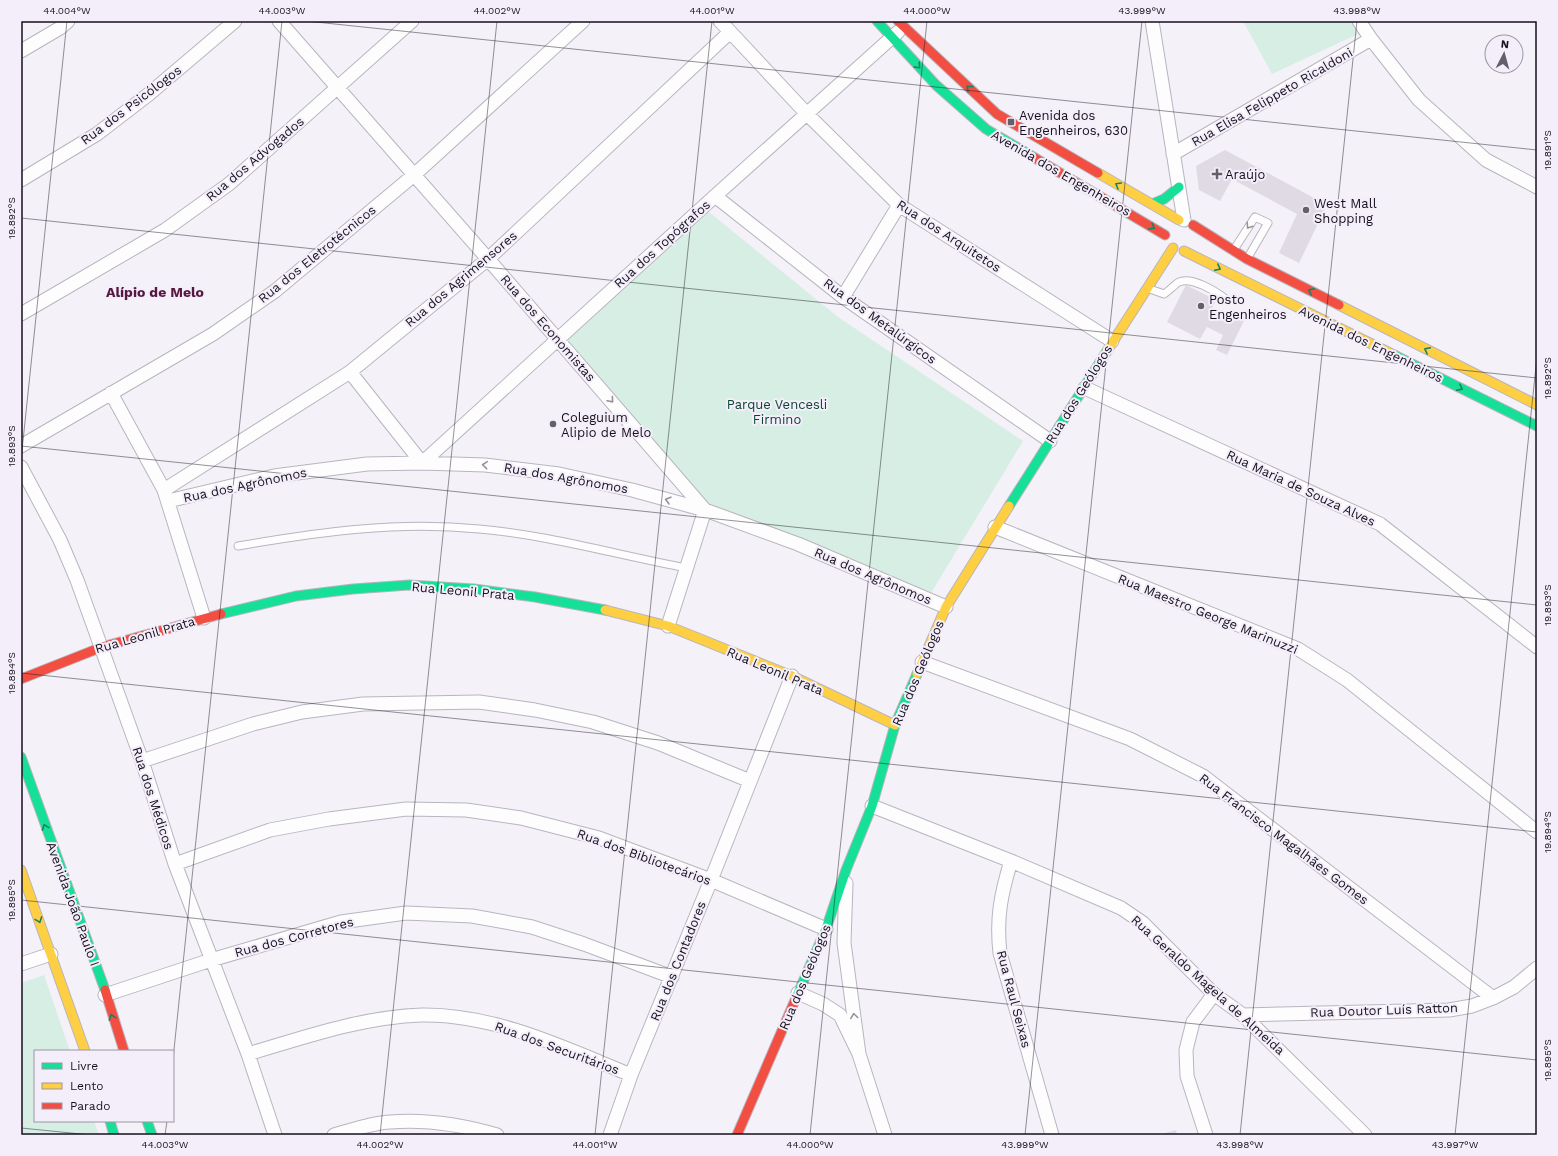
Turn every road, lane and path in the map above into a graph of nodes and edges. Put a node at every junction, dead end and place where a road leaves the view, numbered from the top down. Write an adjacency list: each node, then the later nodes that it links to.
1 (68, 21): 14 (street)
2 (235, 21): 19 (street, Rua dos Psicólogos)
3 (279, 21): 15 (street, Rua dos Economistas)
4 (412, 21): 15 (street, Rua dos Advogados)
5 (583, 21): 18 (street, Rua dos Eletrotécnicos)
6 (720, 21): 11 (street, Rua dos Arquitetos)
7 (877, 21): 12 (street, Avenida dos Engenheiros)
8 (1152, 21): 17 (street)
9 (1359, 21): 13 (street)
10 (900, 24): 12 (street, Rua dos Topógrafos); 23 (street, Avenida dos Engenheiros, one-way to 10)
11 (730, 32): 16 (street, Rua dos Arquitetos); 30 (street, Rua dos Agrimensores)
12 (892, 38): 16 (street, Rua dos Topógrafos); 26 (street, Avenida dos Engenheiros, one-way to 26)
13 (1371, 39): 17 (street, Rua Elisa Felippeto Ricaldoni); 21 (street)
14 (21, 51)
15 (337, 87): 18 (street, Rua dos Economistas); 36 (street, Rua dos Advogados)
16 (807, 114): 22 (street, Rua dos Topógrafos); 24 (street, Rua dos Arquitetos)
17 (1173, 154): 20 (street)
18 (414, 175): 30 (street, Rua dos Economistas); 41 (street, Rua dos Eletrotécnicos)
19 (21, 180)
20 (1179, 187): 23 (street); 25 (street)
21 (1537, 187)
22 (715, 196): 34 (street, Rua dos Metalúrgicos); 37 (street, Rua dos Topógrafos)
23 (1152, 204): 25 (street, Avenida dos Engenheiros)
24 (899, 205): 34 (street); 38 (street, Rua dos Arquitetos)
25 (1185, 222): 26 (street); 27 (street); 29 (street, Avenida dos Engenheiros)
26 (1165, 234): 28 (street)
27 (1191, 245): 28 (street); 32 (street, Avenida dos Engenheiros, one-way to 32)
28 (1173, 248): 33 (street, Rua dos Geólogos)
29 (1233, 251): 31 (street, Avenida dos Engenheiros); 31 (lane, one-way to 29)
30 (488, 259): 37 (street, Rua dos Economistas); 39 (street, Rua dos Agrimensores)
31 (1247, 259): 32 (street, Avenida dos Engenheiros)
32 (1268, 282): 42 (street, Avenida dos Engenheiros, one-way to 32); 43 (street, Avenida dos Engenheiros, one-way to 43)
33 (1147, 288): 35 (lane); 38 (street, Rua dos Geólogos)
34 (843, 297): 44 (street, Rua dos Metalúrgicos)
35 (1227, 300)
36 (21, 314)
37 (558, 339): 46 (street, Rua dos Topógrafos); 49 (street, Rua dos Economistas, one-way to 49)
38 (1112, 341): 40 (street, Rua dos Geólogos)
39 (350, 372): 46 (street); 48 (street, Rua dos Agrimensores)
40 (1085, 388): 44 (street, Rua dos Geólogos); 57 (street, Rua Maria de Souza Alves)
41 (111, 393): 45 (street, Rua dos Eletrotécnicos); 48 (street)
42 (1537, 405)
43 (1537, 426)
44 (1050, 441): 50 (street, Rua dos Geólogos)
45 (21, 446)
46 (422, 463): 48 (street, Rua dos Agrônomos); 49 (street, Rua dos Agrônomos, one-way to 46)
47 (21, 467): 56 (street, Rua dos Médicos)
48 (166, 495): 54 (street)
49 (705, 510): 52 (street); 53 (street, Rua dos Agrônomos)
50 (994, 527): 53 (street, Rua dos Geólogos); 66 (street, Rua Maestro George Marinuzzi)
51 (238, 546): 52 (lane)
52 (687, 568): 55 (street)
53 (946, 607): 58 (street, Rua dos Geólogos)
54 (204, 618): 55 (street, Rua Leonil Prata); 56 (street, Rua Leonil Prata)
55 (668, 626): 59 (street, Rua Leonil Prata)
56 (102, 647): 60 (street, Rua Leonil Prata); 63 (street, Rua dos Médicos)
57 (1537, 647)
58 (922, 662): 61 (street, Rua dos Geólogos); 81 (street, Rua Francisco Magalhães Gomes)
59 (792, 676): 61 (street, Rua Leonil Prata); 64 (street, Rua dos Contadores)
60 (21, 679)
61 (895, 725): 65 (street, Rua dos Geólogos)
62 (21, 757): 80 (street, Avenida João Paulo I, one-way to 62)
63 (142, 761): 64 (street); 68 (street, Rua dos Médicos)
64 (750, 781): 71 (street, Rua dos Contadores)
65 (872, 806): 67 (street, Rua Geraldo Magela de Almeida); 70 (street, Rua dos Geólogos)
66 (1537, 832)
67 (1011, 861): 79 (street, Rua Geraldo Magela de Almeida); 98 (street, Rua Raul Seixas)
68 (175, 864): 71 (street, Rua dos Bibliotecários); 74 (street, Rua dos Médicos)
69 (21, 870): 73 (street, one-way to 73)
70 (846, 870): 72 (street, Rua dos Geólogos); 86 (street, one-way to 70)
71 (711, 880): 72 (street, Rua dos Bibliotecários); 77 (street, Rua dos Contadores)
72 (826, 929): 78 (street, Rua dos Geólogos)
73 (51, 954): 75 (street); 83 (street)
74 (211, 960): 77 (street, Rua dos Corretores); 80 (street, Rua dos Corretores); 85 (street, Rua dos Médicos)
75 (21, 964)
76 (1537, 968): 81 (street, Rua Doutor Luís Ratton)
77 (672, 977): 87 (street, Rua dos Contadores)
78 (798, 993): 86 (street); 96 (street, Rua dos Geólogos)
79 (1214, 994): 82 (street, Rua Geraldo Magela de Almeida); 99 (street)
80 (105, 995): 84 (street, Avenida João Paulo I, one-way to 80)
81 (1493, 998): 82 (street, Rua Doutor Luís Ratton)
82 (1243, 1015): 100 (street, Rua Geraldo Magela de Almeida)
83 (85, 1050)
84 (124, 1050)
85 (248, 1054): 87 (street, Rua dos Securitários); 92 (street, Rua dos Médicos)
86 (860, 1054): 97 (street)
87 (631, 1075): 95 (street, Rua dos Contadores)
88 (110, 1122): 90 (street)
89 (147, 1122): 91 (street)
90 (114, 1135)
91 (152, 1135)
92 (276, 1135)
93 (334, 1135): 94 (street)
94 (497, 1135)
95 (610, 1135)
96 (737, 1135)
97 (885, 1135)
98 (1052, 1135)
99 (1206, 1135)
100 (1366, 1135)

